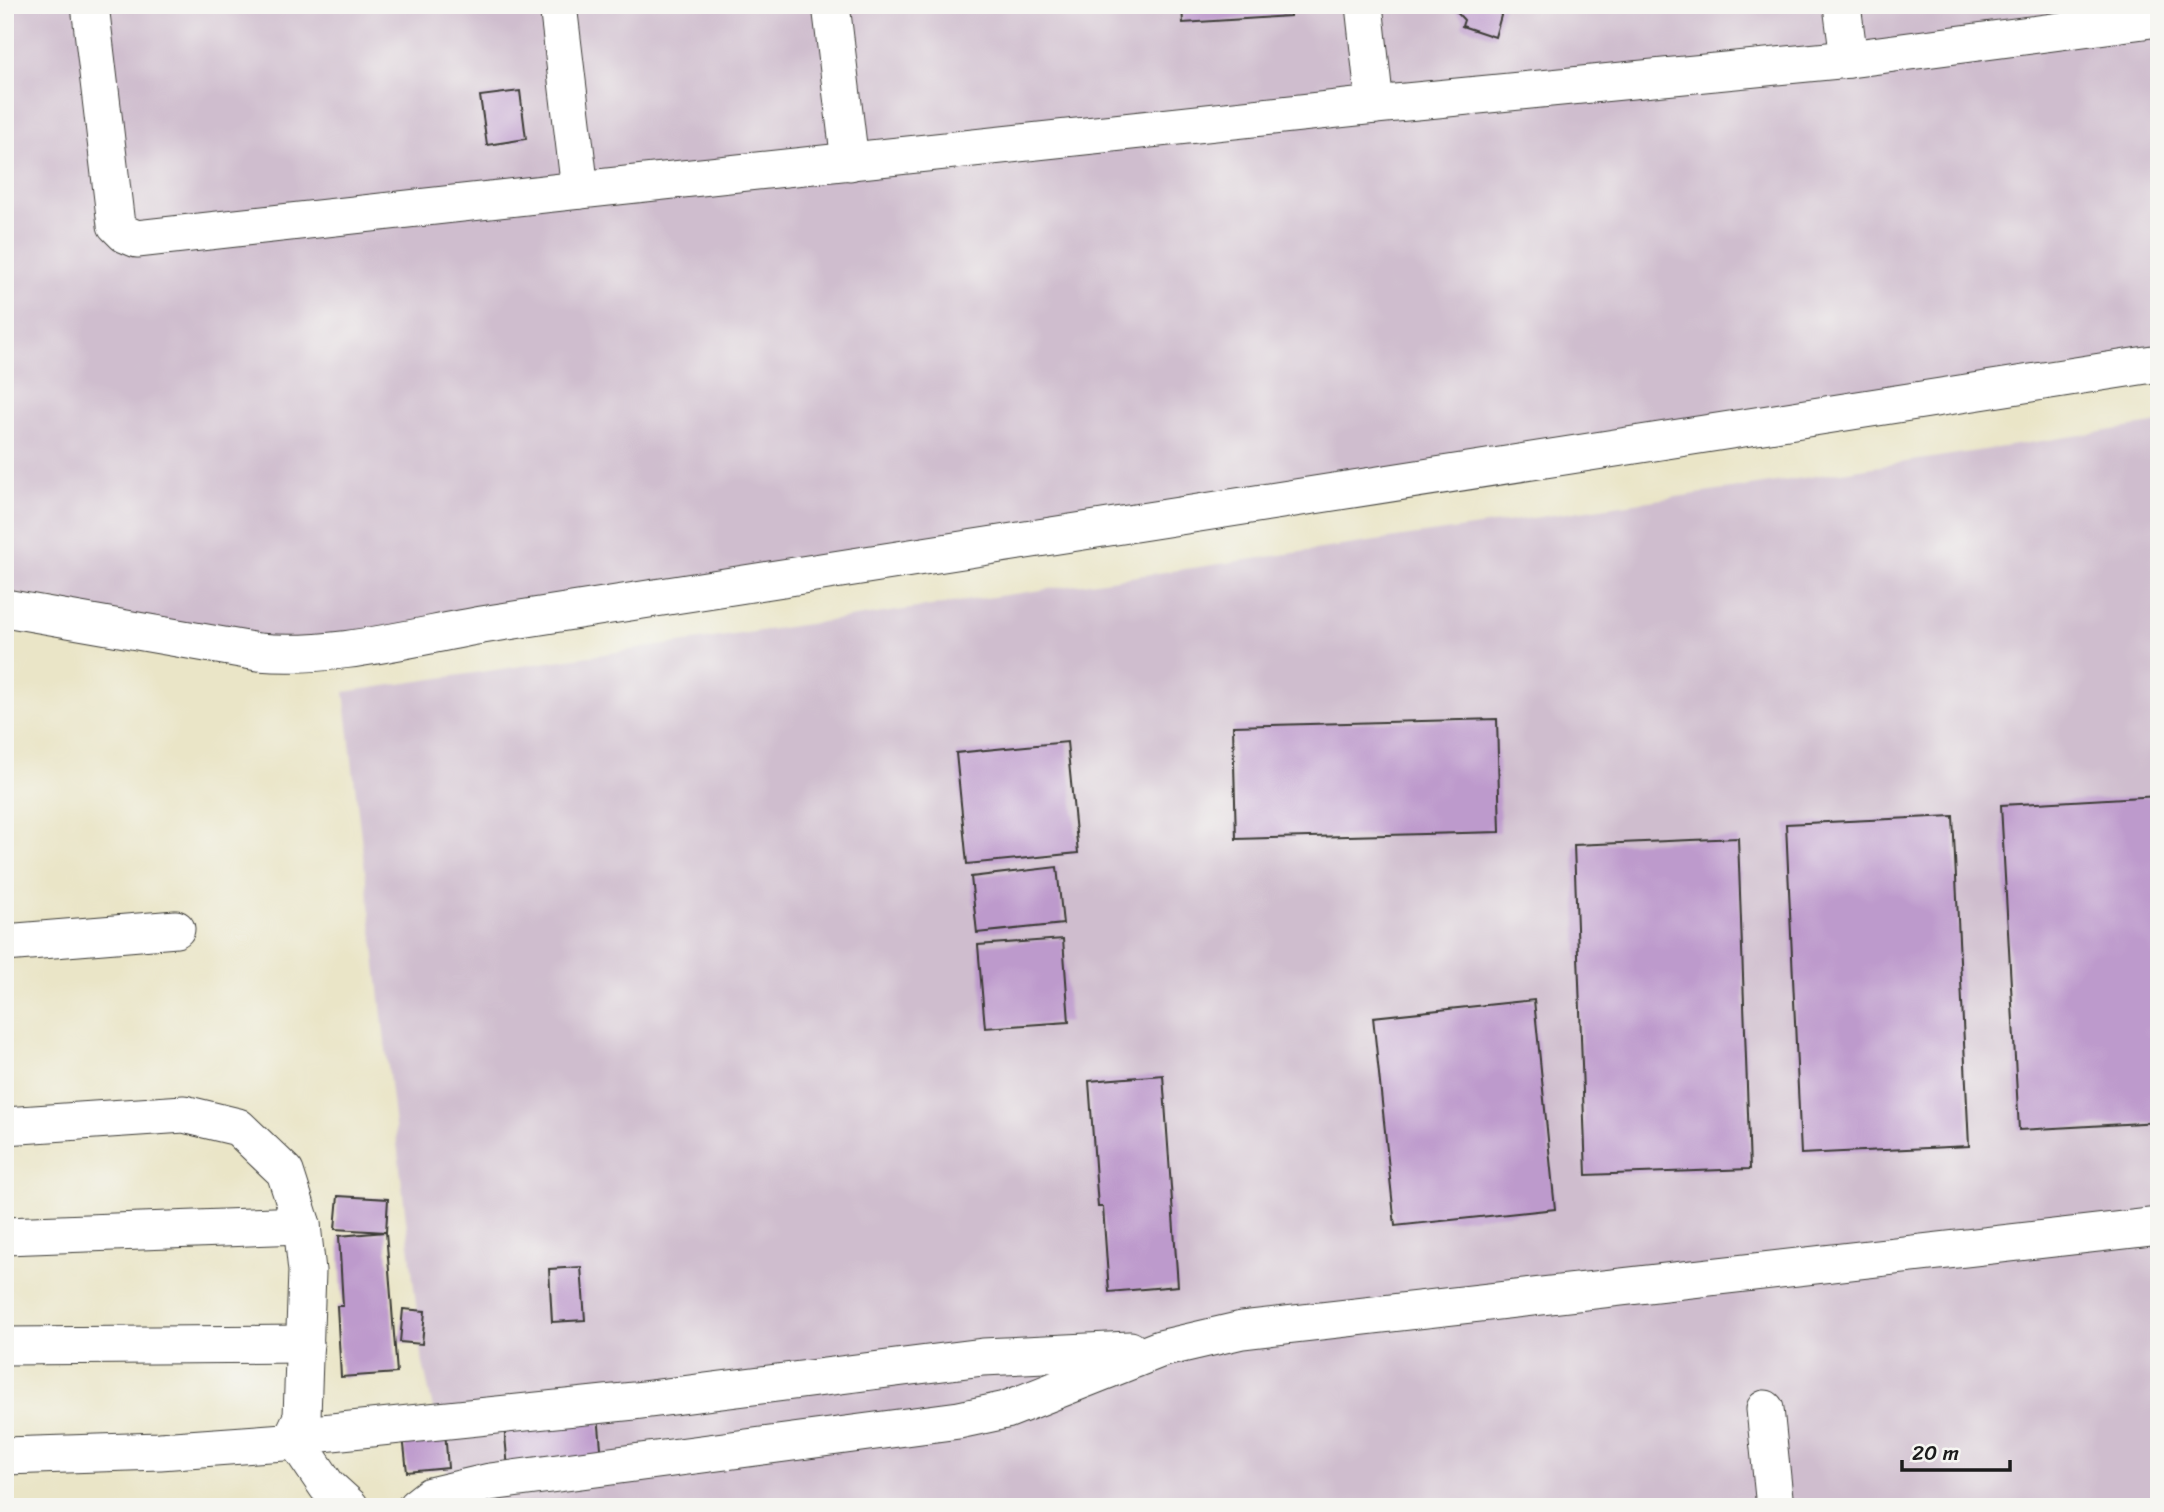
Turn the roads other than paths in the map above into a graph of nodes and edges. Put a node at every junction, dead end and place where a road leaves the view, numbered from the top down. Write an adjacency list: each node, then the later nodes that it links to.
1 (89, 5): 10 (lane)
2 (558, 5): 10 (lane)
3 (831, 5): 9 (lane)
4 (1364, 5): 8 (lane)
5 (1842, 5): 7 (lane)
6 (2159, 18): 7 (lane)
7 (1849, 59): 8 (lane)
8 (1375, 105): 9 (lane)
9 (850, 162): 10 (lane)
10 (580, 190)
11 (2159, 363): 12 (lane)
12 (5, 608)
13 (176, 929): 14 (lane)
14 (5, 943)
15 (5, 1126): 16 (lane)
16 (302, 1225): 18 (lane); 19 (lane)
17 (2159, 1226): 21 (lane)
18 (5, 1236)
19 (305, 1344): 20 (lane); 23 (lane)
20 (5, 1346)
21 (1160, 1349): 23 (lane); 26 (lane)
22 (1765, 1409): 27 (lane)
23 (293, 1436): 24 (lane); 25 (lane)
24 (5, 1456)
25 (350, 1507)
26 (416, 1507)
27 (1775, 1507)

